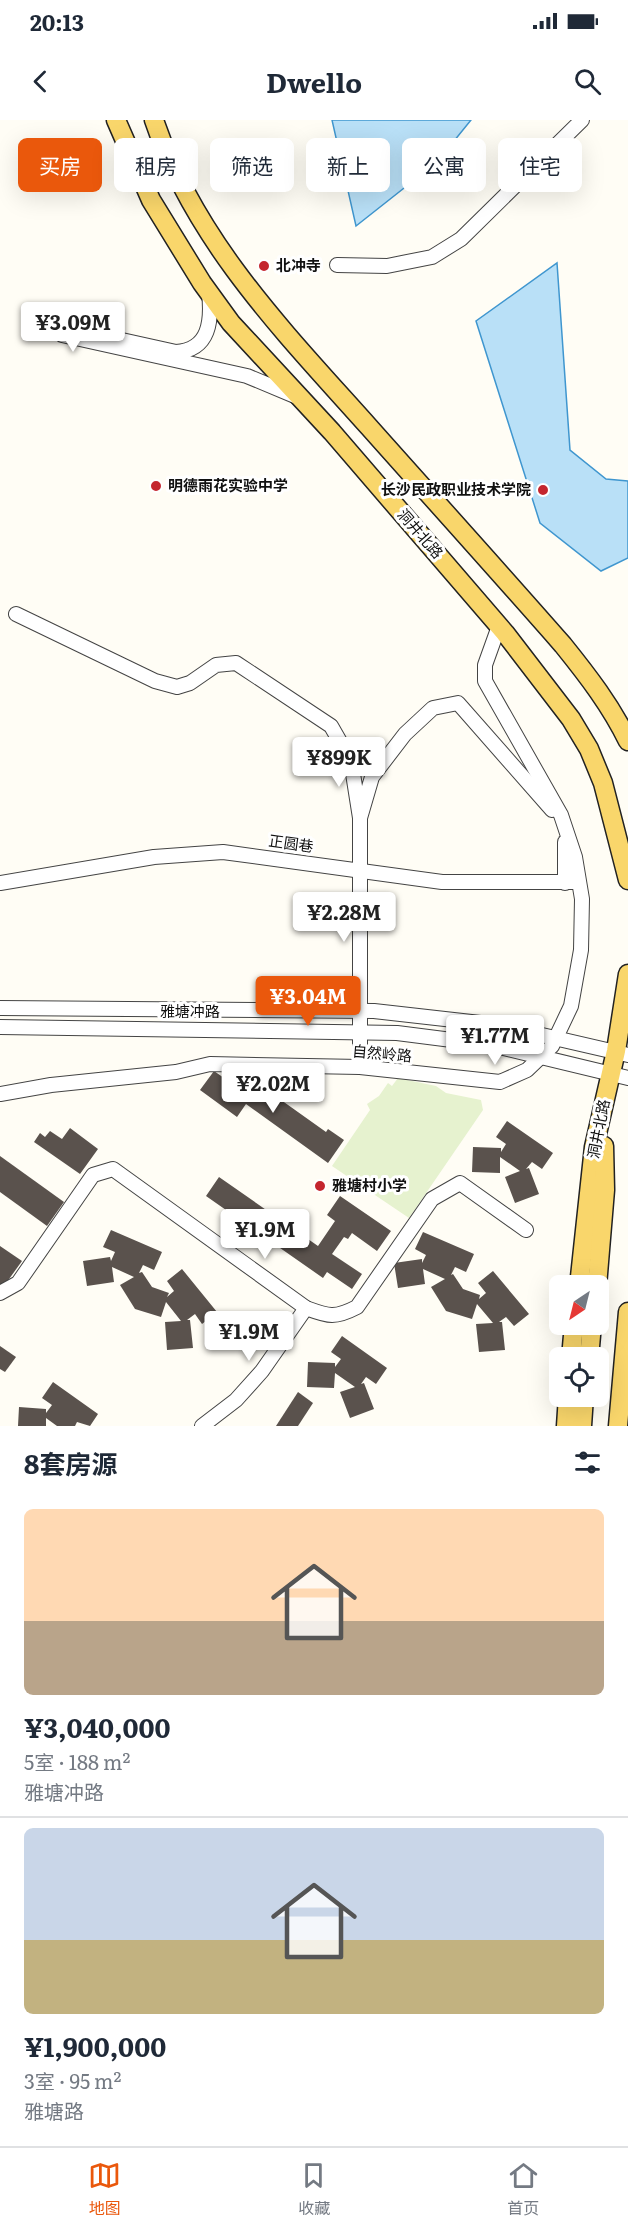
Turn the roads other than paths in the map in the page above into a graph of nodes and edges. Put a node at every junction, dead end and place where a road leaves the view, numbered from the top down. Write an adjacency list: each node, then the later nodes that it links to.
1 (116, 120): 5 (main road, 洞井北路)
2 (154, 120): 9 (main road)
3 (582, 120): 4 (street)
4 (337, 266)
5 (209, 292): 6 (main road, 洞井北路); 6 (street)
6 (308, 405): 8 (main road, 洞井北路)
7 (16, 614): 10 (street)
8 (499, 626): 12 (main road, 洞井北路); 14 (street, 自然岭路)
9 (628, 741)
10 (360, 818): 11 (street); 14 (street)
11 (360, 870): 13 (street, 正圆巷); 14 (street, 正圆巷); 17 (street)
12 (628, 880)
13 (0, 883)
14 (572, 883): 20 (street, 自然岭路)
15 (628, 974): 21 (main road, 洞井北路)
16 (0, 1008): 17 (street, 雅塘冲路)
17 (360, 1011): 19 (street); 20 (street, 雅塘冲路)
18 (0, 1027): 19 (street, 雅塘冲路)
19 (360, 1032): 22 (street, 雅塘冲路); 23 (street)
20 (556, 1038): 21 (street, 雅塘冲路); 22 (street, 自然岭路)
21 (622, 1053): 24 (main road, 洞井北路)
22 (541, 1057): 23 (street, 自然岭路); 24 (street, 雅塘冲路)
23 (360, 1067): 25 (street, 自然岭路)
24 (620, 1076): 26 (main road, 洞井北路)
25 (0, 1094)
26 (602, 1111): 28 (main road, 洞井北路); 29 (main road)
27 (526, 1230): 31 (street)
28 (580, 1275)
29 (598, 1275)
30 (0, 1293): 31 (street)
31 (306, 1308): 35 (street)
32 (628, 1312): 38 (main road)
33 (567, 1407): 36 (main road)
34 (583, 1407): 37 (main road)
35 (202, 1426)
36 (566, 1426)
37 (582, 1426)
38 (618, 1426)

